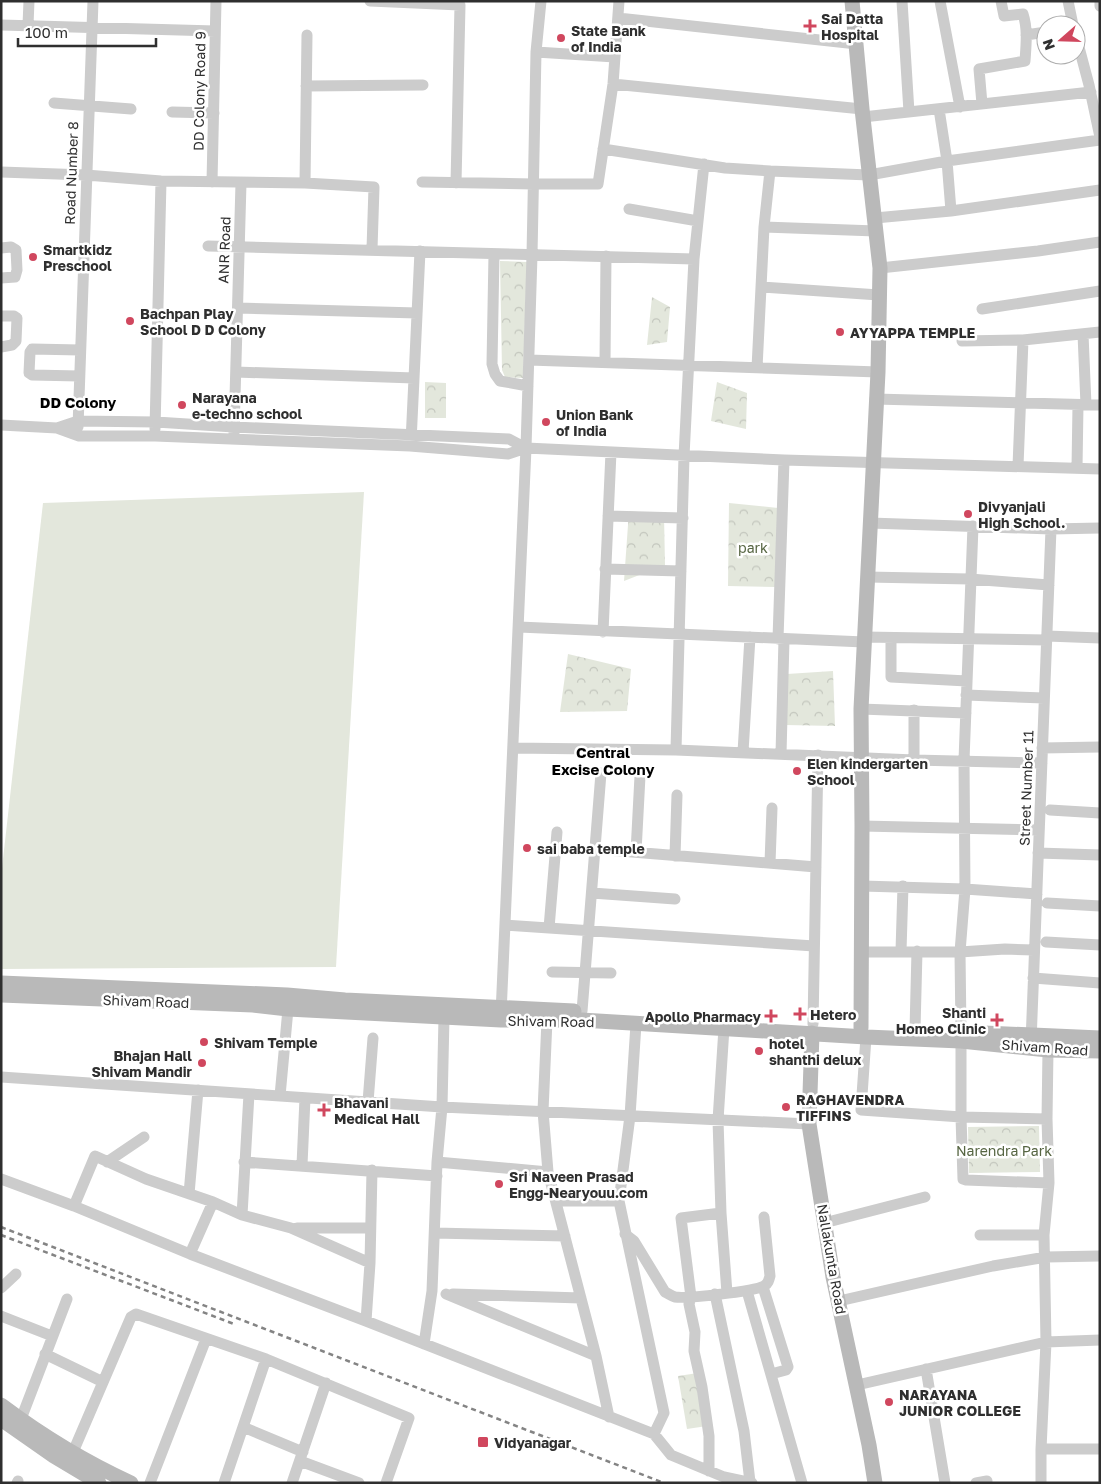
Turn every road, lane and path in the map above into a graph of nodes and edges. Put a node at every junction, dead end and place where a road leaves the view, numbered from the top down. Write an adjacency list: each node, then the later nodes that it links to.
1 (29, 1): 18 (street)
2 (93, 1): 19 (street, Road Number 8)
3 (216, 1): 20 (street, DD Colony Road 9)
4 (370, 1): 13 (street)
5 (541, 1): 25 (street)
6 (619, 1): 16 (street)
7 (852, 1): 24 (main road)
8 (940, 1): 35 (street)
9 (1001, 1): 23 (street)
10 (1068, 1): 15 (street)
11 (1100, 1): 14 (street)
12 (905, 2): 39 (street)
13 (432, 3): 54 (street)
14 (1100, 6)
15 (1071, 15)
16 (618, 18): 24 (street); 26 (street)
17 (1, 25): 18 (street)
18 (28, 25): 19 (street)
19 (92, 27): 20 (street); 34 (street, Road Number 8)
20 (215, 31): 40 (street, DD Colony Road 9)
21 (307, 34): 30 (street)
22 (1036, 34): 23 (street)
23 (1026, 35): 33 (street)
24 (857, 44): 41 (main road)
25 (536, 52): 26 (street); 56 (street)
26 (615, 57): 28 (street)
27 (1086, 65): 31 (street)
28 (613, 84): 41 (street); 43 (street)
29 (423, 85): 30 (street)
30 (306, 86): 55 (street)
31 (1093, 87): 33 (street); 42 (street)
32 (54, 103): 34 (street)
33 (982, 104): 35 (street)
34 (89, 106): 36 (street); 48 (street, Road Number 8)
35 (960, 107): 37 (street)
36 (131, 109)
37 (939, 109): 39 (street); 44 (street)
38 (172, 112): 40 (street)
39 (909, 112): 41 (street)
40 (214, 113): 51 (street, DD Colony Road 9)
41 (863, 113): 49 (main road)
42 (1100, 138): 44 (street)
43 (603, 149): 45 (street); 56 (street)
44 (947, 161): 49 (street); 59 (street)
45 (704, 164): 47 (street); 60 (street)
46 (1, 172): 48 (street)
47 (770, 172): 49 (street); 62 (street)
48 (86, 175): 50 (street); 87 (street, Road Number 8)
49 (869, 175): 61 (main road)
50 (161, 180): 51 (street); 102 (street)
51 (212, 182): 52 (street)
52 (242, 182): 55 (street); 65 (street, ANR Road)
53 (422, 182): 54 (street)
54 (456, 183): 56 (street)
55 (306, 184): 67 (street)
56 (534, 184): 70 (street)
57 (1100, 190): 59 (street)
58 (629, 209): 60 (street)
59 (951, 211): 61 (street)
60 (698, 221): 72 (street)
61 (876, 225): 62 (street); 73 (main road)
62 (764, 227): 75 (street)
63 (1100, 242): 73 (street)
64 (208, 246): 65 (street)
65 (240, 247): 67 (street); 78 (street, ANR Road)
66 (1, 248): 74 (street)
67 (372, 249): 68 (street)
68 (420, 251): 69 (street); 80 (street)
69 (494, 254): 70 (street); 96 (street)
70 (532, 255): 71 (street); 88 (street)
71 (606, 256): 72 (street); 89 (street)
72 (694, 259): 90 (street)
73 (880, 268): 77 (main road)
74 (1, 278)
75 (761, 287): 77 (street); 91 (street)
76 (1100, 291): 79 (street)
77 (879, 295): 93 (main road)
78 (238, 308): 80 (street); 92 (street, ANR Road)
79 (982, 309)
80 (417, 313): 95 (street)
81 (1, 316): 86 (street)
82 (1100, 332): 83 (street)
83 (1083, 334): 84 (street); 99 (street)
84 (1023, 340): 85 (street); 98 (street)
85 (962, 342)
86 (1, 346)
87 (80, 350): 94 (street, Road Number 8); 94 (street)
88 (528, 360): 89 (street); 96 (street)
89 (605, 362): 90 (street)
90 (689, 366): 91 (street); 113 (street)
91 (757, 368): 93 (street)
92 (236, 372): 95 (street); 104 (street, ANR Road)
93 (878, 372): 97 (main road)
94 (79, 376): 101 (street, Road Number 8)
95 (414, 378): 106 (street)
96 (528, 386): 111 (street)
97 (875, 399): 98 (street); 115 (main road)
98 (1021, 403): 99 (street); 116 (street)
99 (1082, 405): 100 (street); 117 (street)
100 (1100, 406)
101 (78, 421): 102 (street); 105 (street); 107 (street, Road Number 8)
102 (156, 422): 104 (street); 108 (street)
103 (1, 425): 105 (street)
104 (234, 427): 106 (street); 109 (street, ANR Road)
105 (57, 428): 107 (street)
106 (411, 434): 110 (street); 111 (street)
107 (79, 436): 108 (street)
108 (155, 436): 109 (street)
109 (234, 439): 110 (street)
110 (410, 446): 111 (street)
111 (526, 448): 112 (street); 130 (street)
112 (611, 452): 113 (street); 119 (street)
113 (684, 456): 114 (street); 120 (street)
114 (784, 460): 115 (street); 137 (street)
115 (873, 462): 116 (street); 121 (main road)
116 (1018, 466): 117 (street)
117 (1077, 468): 118 (street)
118 (1100, 469)
119 (608, 516): 120 (street); 125 (street)
120 (683, 518): 126 (street)
121 (870, 523): 122 (street); 127 (main road)
122 (973, 526): 124 (street); 128 (street)
123 (1100, 528): 124 (street)
124 (1051, 529): 129 (street, Street Number 11)
125 (605, 569): 126 (street); 131 (street)
126 (681, 571): 132 (street)
127 (867, 577): 128 (street); 139 (main road)
128 (970, 579): 129 (street); 138 (street)
129 (1049, 585): 135 (street, Street Number 11)
130 (519, 627): 131 (street); 146 (street)
131 (603, 632): 132 (street)
132 (680, 634): 133 (street); 149 (street)
133 (750, 637): 137 (street); 150 (street)
134 (890, 638): 138 (street); 139 (street); 140 (street)
135 (1047, 638): 136 (street); 138 (street); 142 (street, Street Number 11)
136 (1100, 638)
137 (781, 639): 139 (street); 151 (street)
138 (968, 639): 140 (street)
139 (864, 640): 143 (main road)
140 (967, 681): 141 (street)
141 (966, 695): 142 (street); 145 (street)
142 (1044, 698): 147 (street, Street Number 11)
143 (861, 709): 144 (street); 153 (main road)
144 (914, 710): 145 (street); 154 (street)
145 (966, 713): 155 (street)
146 (513, 748): 149 (street); 182 (street)
147 (1042, 748): 148 (street); 156 (street, Street Number 11)
148 (1100, 748)
149 (676, 750): 150 (street)
150 (744, 752): 151 (street)
151 (781, 754): 152 (street)
152 (818, 756): 153 (street); 173 (street)
153 (861, 757): 154 (street); 163 (main road)
154 (914, 760): 155 (street)
155 (964, 760): 156 (street); 164 (street)
156 (1042, 763): 165 (street, Street Number 11)
157 (601, 773): 167 (street)
158 (640, 776): 168 (street)
159 (677, 795): 171 (street)
160 (772, 808): 172 (street)
161 (1050, 810): 162 (street)
162 (1100, 813)
163 (862, 826): 164 (street); 174 (main road)
164 (965, 829): 165 (street); 176 (street)
165 (1039, 830): 169 (street, Street Number 11)
166 (557, 832): 183 (street)
167 (595, 849): 168 (street); 177 (street)
168 (636, 852): 171 (street)
169 (1038, 853): 170 (street); 178 (street, Street Number 11)
170 (1100, 855)
171 (675, 856): 172 (street)
172 (770, 863): 173 (street)
173 (816, 866): 187 (street)
174 (862, 886): 175 (street); 191 (main road)
175 (902, 886): 176 (street); 189 (street)
176 (965, 889): 178 (street); 192 (street)
177 (592, 893): 179 (street); 184 (street)
178 (1037, 894): 188 (street, Street Number 11)
179 (675, 899)
180 (1047, 903): 181 (street)
181 (1100, 906)
182 (505, 925): 183 (street); 202 (street)
183 (549, 928): 184 (street)
184 (589, 930): 187 (street); 194 (street)
185 (1046, 942): 186 (street)
186 (1100, 945)
187 (814, 946): 207 (street)
188 (1034, 950): 192 (street); 196 (street, Street Number 11)
189 (901, 951): 190 (street); 191 (street)
190 (917, 951): 192 (street); 208 (street)
191 (860, 952): 209 (main road)
192 (960, 952): 210 (street)
193 (552, 972): 194 (street)
194 (585, 973): 195 (street); 201 (street)
195 (611, 973)
196 (1033, 978): 198 (street); 213 (street, Street Number 11)
197 (1, 983): 202 (main road, Shivam Road)
198 (1100, 983)
199 (1, 995): 200 (main road, Shivam Road)
200 (288, 1009): 203 (main road, Shivam Road); 219 (street)
201 (582, 1012): 202 (main road, Shivam Road); 207 (main road, Shivam Road)
202 (501, 1013): 203 (main road, Shivam Road); 204 (main road, Shivam Road)
203 (444, 1017): 222 (street)
204 (547, 1020): 205 (main road, Shivam Road); 223 (street)
205 (636, 1024): 206 (main road, Shivam Road); 224 (street)
206 (724, 1028): 207 (main road, Shivam Road); 227 (street)
207 (820, 1029): 209 (main road, Shivam Road); 228 (main road, Nallakunta Road)
208 (915, 1030): 209 (main road, Shivam Road); 210 (main road, Shivam Road)
209 (863, 1033): 210 (main road, Shivam Road); 225 (street)
210 (961, 1036): 213 (main road, Shivam Road); 225 (street)
211 (373, 1038): 221 (street)
212 (1100, 1038): 213 (main road, Shivam Road)
213 (1031, 1041): 214 (main road, Shivam Road)
214 (1048, 1050): 215 (main road, Shivam Road); 226 (street)
215 (1100, 1051)
216 (1, 1077): 217 (street)
217 (198, 1090): 218 (street); 239 (street)
218 (249, 1094): 219 (street); 231 (street)
219 (280, 1096): 220 (street)
220 (306, 1098): 221 (street); 233 (street)
221 (368, 1102): 222 (street)
222 (442, 1107): 223 (street); 232 (street)
223 (543, 1111): 224 (street); 235 (street)
224 (630, 1116): 227 (street); 242 (street)
225 (961, 1117): 226 (street); 238 (street)
226 (1047, 1119): 238 (street)
227 (718, 1120): 228 (street); 245 (street)
228 (809, 1124): 248 (main road, Nallakunta Road)
229 (144, 1137): 230 (street)
230 (107, 1162): 239 (street); 244 (street)
231 (244, 1162): 233 (street); 246 (street)
232 (437, 1162): 235 (street); 236 (street)
233 (302, 1165): 234 (street)
234 (372, 1170): 236 (street); 250 (street)
235 (548, 1172): 241 (street)
236 (436, 1176): 251 (street)
237 (1, 1179): 244 (street)
238 (1049, 1183): 253 (street)
239 (189, 1194): 243 (street)
240 (925, 1197): 248 (street)
241 (557, 1201): 242 (street); 255 (street)
242 (619, 1201): 252 (street)
243 (213, 1202): 246 (street); 256 (street)
244 (74, 1206): 256 (street)
245 (721, 1213): 265 (street); 268 (street)
246 (242, 1215): 249 (street)
247 (764, 1217): 261 (street)
248 (824, 1223): 271 (main road, Nallakunta Road)
249 (292, 1228): 250 (street); 259 (street)
250 (370, 1228): 259 (street)
251 (435, 1233): 255 (street); 263 (street)
252 (625, 1234): 268 (street); 292 (street)
253 (1044, 1234): 254 (street); 258 (street)
254 (980, 1235)
255 (565, 1236): 269 (street)
256 (190, 1254): 273 (street)
257 (1100, 1256): 258 (street)
258 (1046, 1257): 271 (street); 277 (street)
259 (370, 1263): 273 (street)
260 (16, 1274): 262 (street)
261 (763, 1287): 264 (street); 283 (street)
262 (1, 1288)
263 (432, 1291): 266 (street); 278 (street)
264 (747, 1291): 265 (street); 283 (street)
265 (728, 1292): 267 (street)
266 (446, 1294): 269 (street); 280 (street)
267 (715, 1294): 268 (street); 306 (street)
268 (691, 1297): 297 (street)
269 (581, 1298): 280 (street)
270 (67, 1299): 274 (street)
271 (838, 1301): 286 (main road, Nallakunta Road)
272 (1, 1316): 274 (street)
273 (366, 1321): 278 (street)
274 (52, 1336): 279 (street)
275 (206, 1339): 281 (street); 284 (street); 301 (street)
276 (1100, 1340): 277 (street)
277 (1046, 1342): 282 (street); 293 (street)
278 (424, 1344): 288 (street)
279 (45, 1354): 284 (street); 289 (street)
280 (596, 1356): 288 (street)
281 (266, 1358): 285 (street); 291 (street)
282 (926, 1369): 286 (street); 309 (street)
283 (771, 1374): 307 (street)
284 (103, 1382): 295 (street)
285 (326, 1383): 296 (street); 305 (street)
286 (857, 1385): 308 (main road, Nallakunta Road)
287 (1, 1404): 289 (main road)
288 (609, 1417): 292 (street)
289 (21, 1419): 295 (main road)
290 (1, 1420): 298 (main road)
291 (243, 1427): 296 (street); 302 (street)
292 (654, 1434): 297 (street)
293 (1041, 1449): 294 (street); 310 (street)
294 (1100, 1449)
295 (73, 1452): 300 (main road)
296 (302, 1456): 303 (street); 304 (street)
297 (709, 1471): 306 (street)
298 (78, 1478): 299 (main road)
299 (99, 1483)
300 (131, 1483)
301 (150, 1483)
302 (224, 1483)
303 (292, 1483)
304 (359, 1483)
305 (386, 1483)
306 (751, 1483)
307 (802, 1483)
308 (875, 1483)
309 (946, 1483)
310 (1041, 1483)

